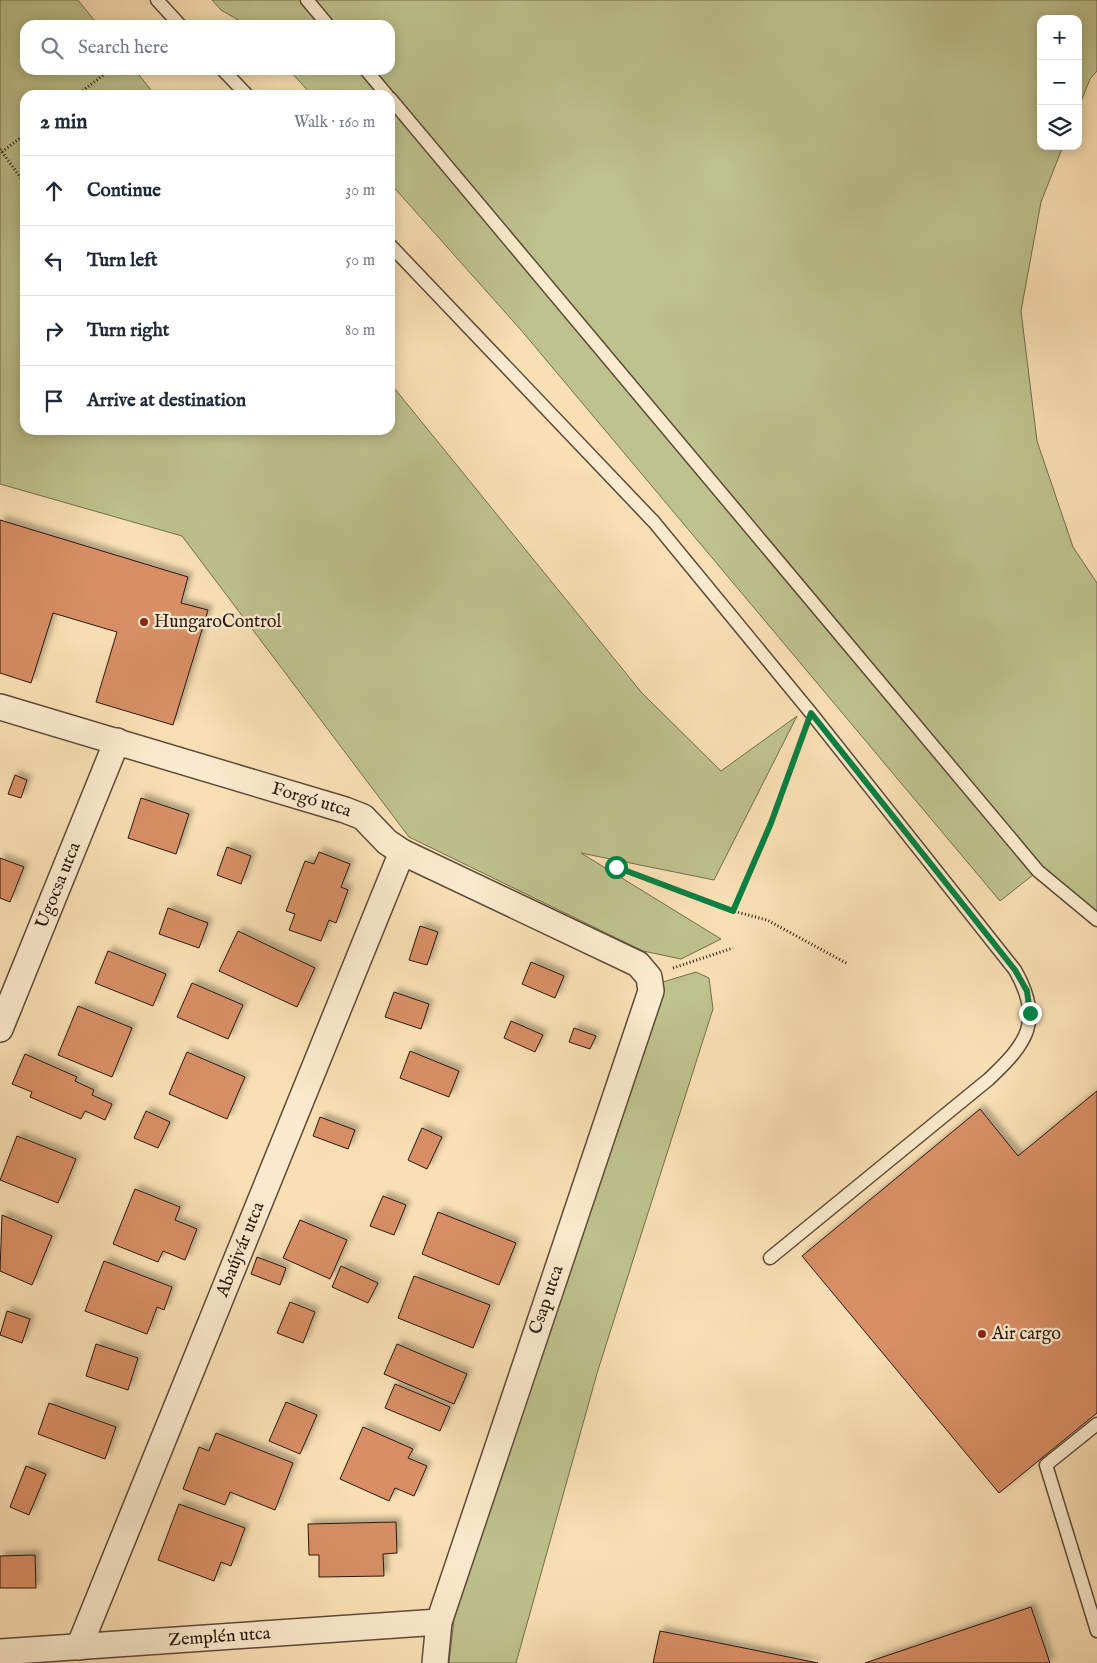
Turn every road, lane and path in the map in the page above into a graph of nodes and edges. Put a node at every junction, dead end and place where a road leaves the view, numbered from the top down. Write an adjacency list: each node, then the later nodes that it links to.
1 (156, 0): 3 (lane)
2 (307, 0): 4 (lane)
3 (175, 20)
4 (324, 20)
5 (103, 75): 8 (path)
6 (228, 75): 9 (lane)
7 (370, 75): 10 (lane)
8 (84, 90)
9 (242, 90)
10 (383, 90)
11 (395, 104): 22 (lane)
12 (20, 137): 13 (path)
13 (1, 150): 14 (path)
14 (20, 177)
15 (395, 250): 17 (lane)
16 (0, 707): 18 (street, Forgó utca)
17 (811, 713): 21 (path); 27 (lane)
18 (117, 741): 19 (street, Forgó utca); 26 (street, Ugocsa utca)
19 (402, 852): 25 (street, Forgó utca); 31 (street, Abaújvár utca)
20 (616, 867): 21 (path)
21 (733, 911): 24 (path)
22 (1097, 920)
23 (733, 948): 25 (path)
24 (848, 964)
25 (649, 977): 29 (street, Csap utca)
26 (0, 1029)
27 (770, 1258)
28 (1097, 1424): 30 (lane)
29 (439, 1622): 31 (street, Zemplén utca); 33 (street, Csap utca)
30 (1097, 1631)
31 (79, 1647): 32 (street, Zemplén utca)
32 (0, 1652)
33 (435, 1663)

